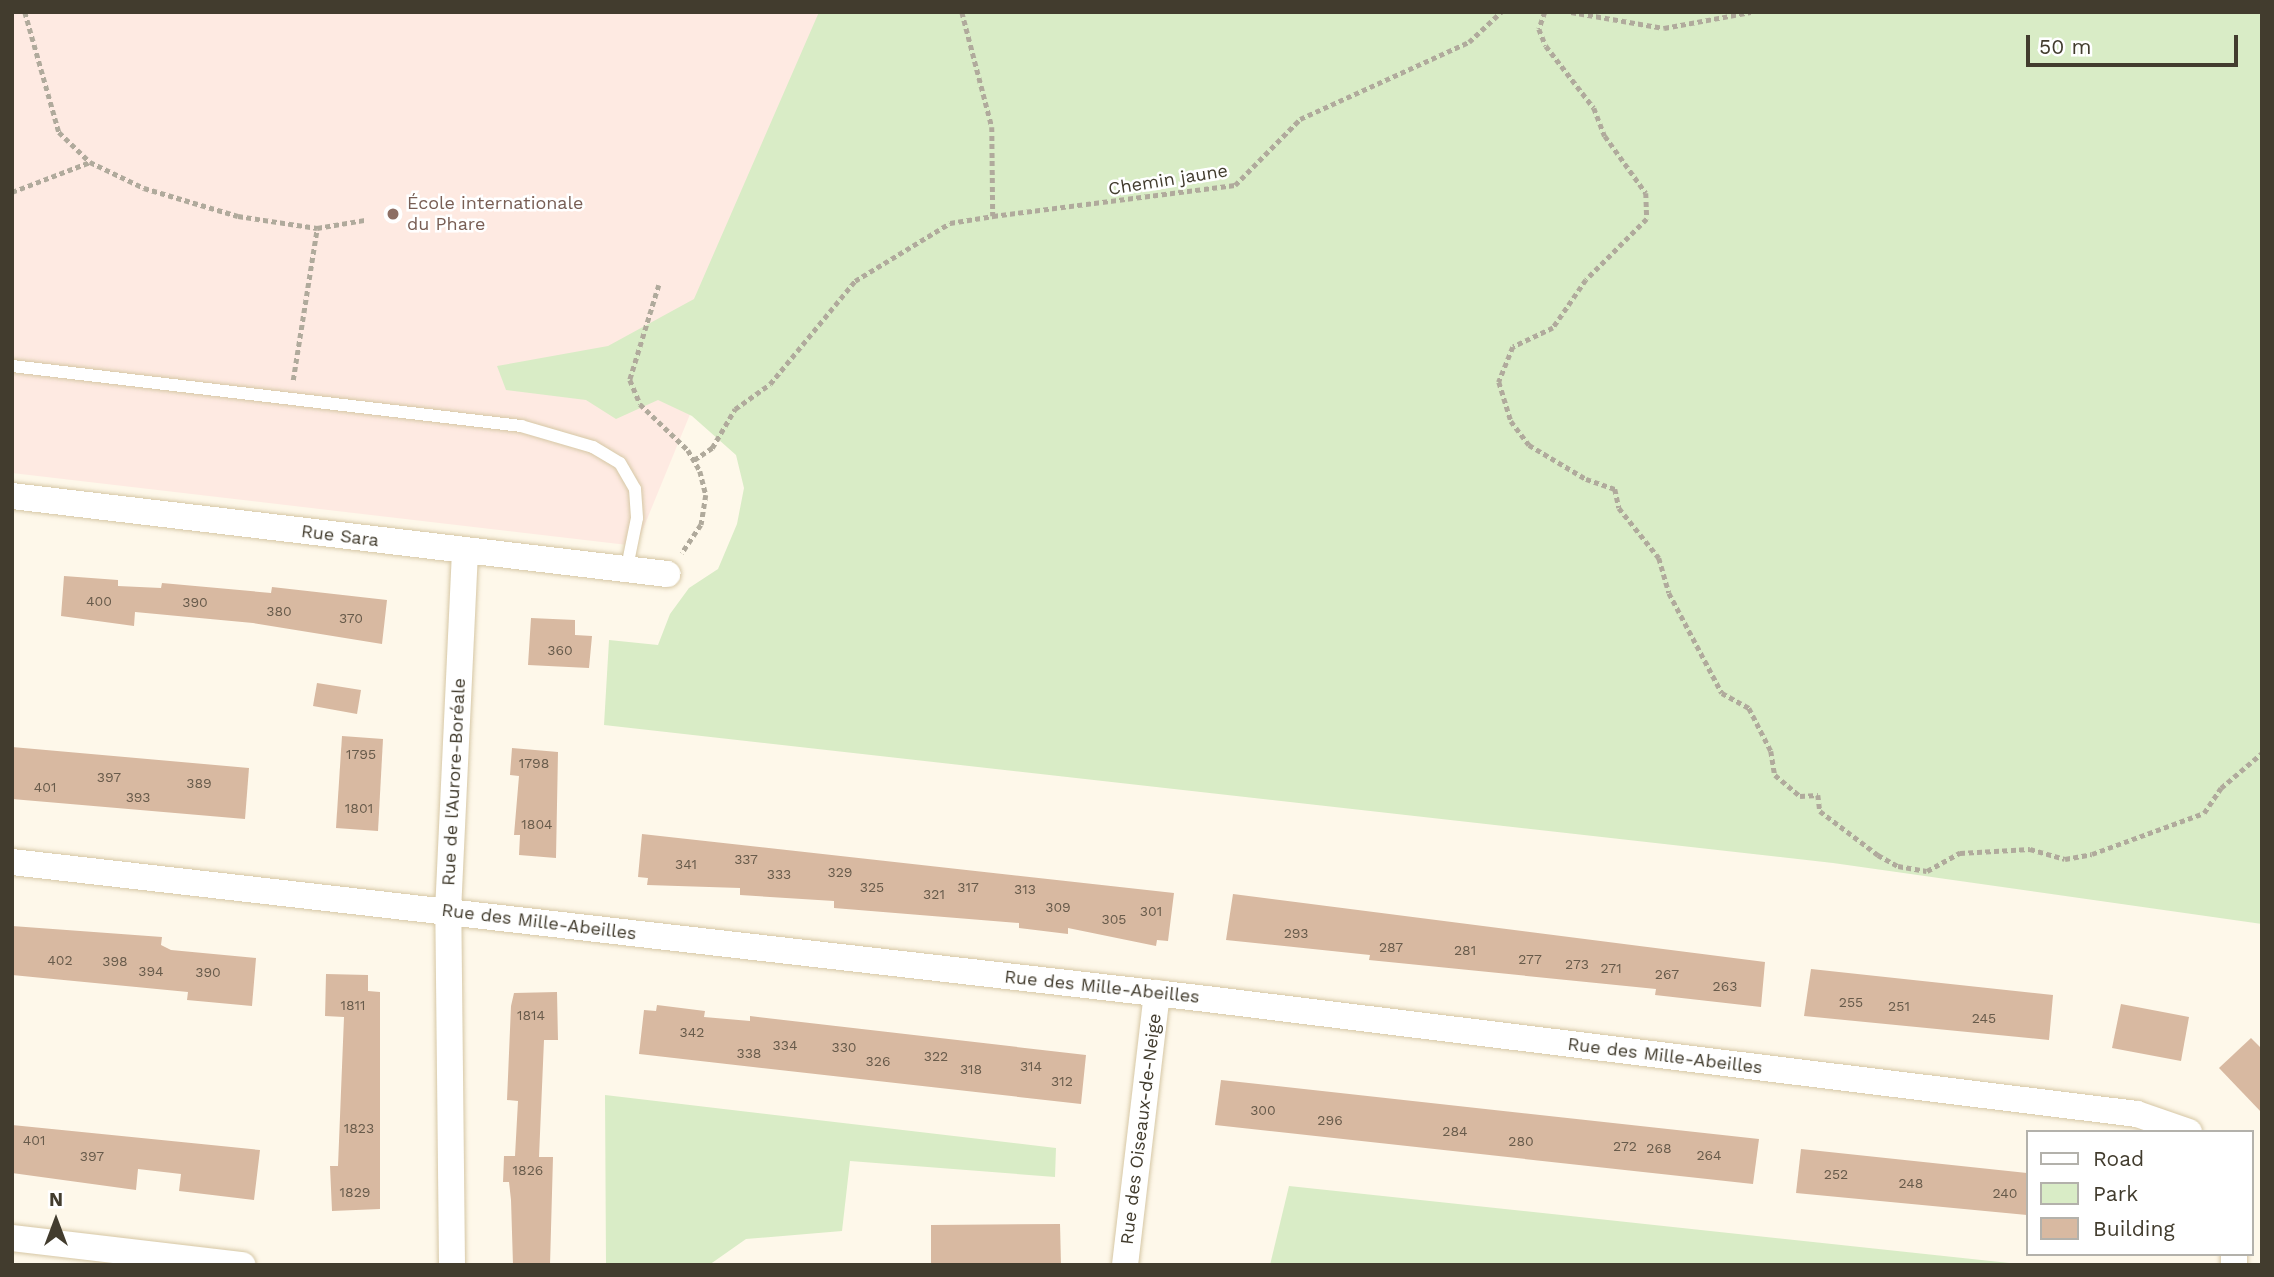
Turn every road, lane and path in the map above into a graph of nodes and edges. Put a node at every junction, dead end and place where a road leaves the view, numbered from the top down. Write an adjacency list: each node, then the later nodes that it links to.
1 (25, 12): 7 (path)
2 (962, 12): 9 (path)
3 (1501, 12): 9 (path, Chemin jaune)
4 (1545, 12): 20 (path)
5 (1571, 12): 6 (path)
6 (1751, 12)
7 (90, 162): 8 (path); 11 (path)
8 (12, 191)
9 (993, 216): 15 (path, Chemin jaune)
10 (365, 220): 11 (path)
11 (317, 228): 14 (path)
12 (659, 285): 15 (path)
13 (12, 366): 14 (lane)
14 (290, 397): 18 (lane)
15 (694, 460): 19 (path)
16 (12, 496): 17 (street, Rue Sara)
17 (466, 551): 18 (street, Rue Sara); 22 (street, Rue de l'Aurore-Boréale)
18 (627, 567): 19 (street, Rue Sara)
19 (667, 574)
20 (2262, 754)
21 (12, 862): 22 (street, Rue des Mille-Abeilles)
22 (448, 912): 23 (street, Rue des Mille-Abeilles); 27 (street, Rue de l'Aurore-Boréale)
23 (1157, 993): 24 (street, Rue des Mille-Abeilles); 28 (street, Rue des Oiseaux-de-Neige)
24 (2183, 1130)
25 (12, 1238): 26 (street)
26 (242, 1265)
27 (452, 1265)
28 (1125, 1265)

